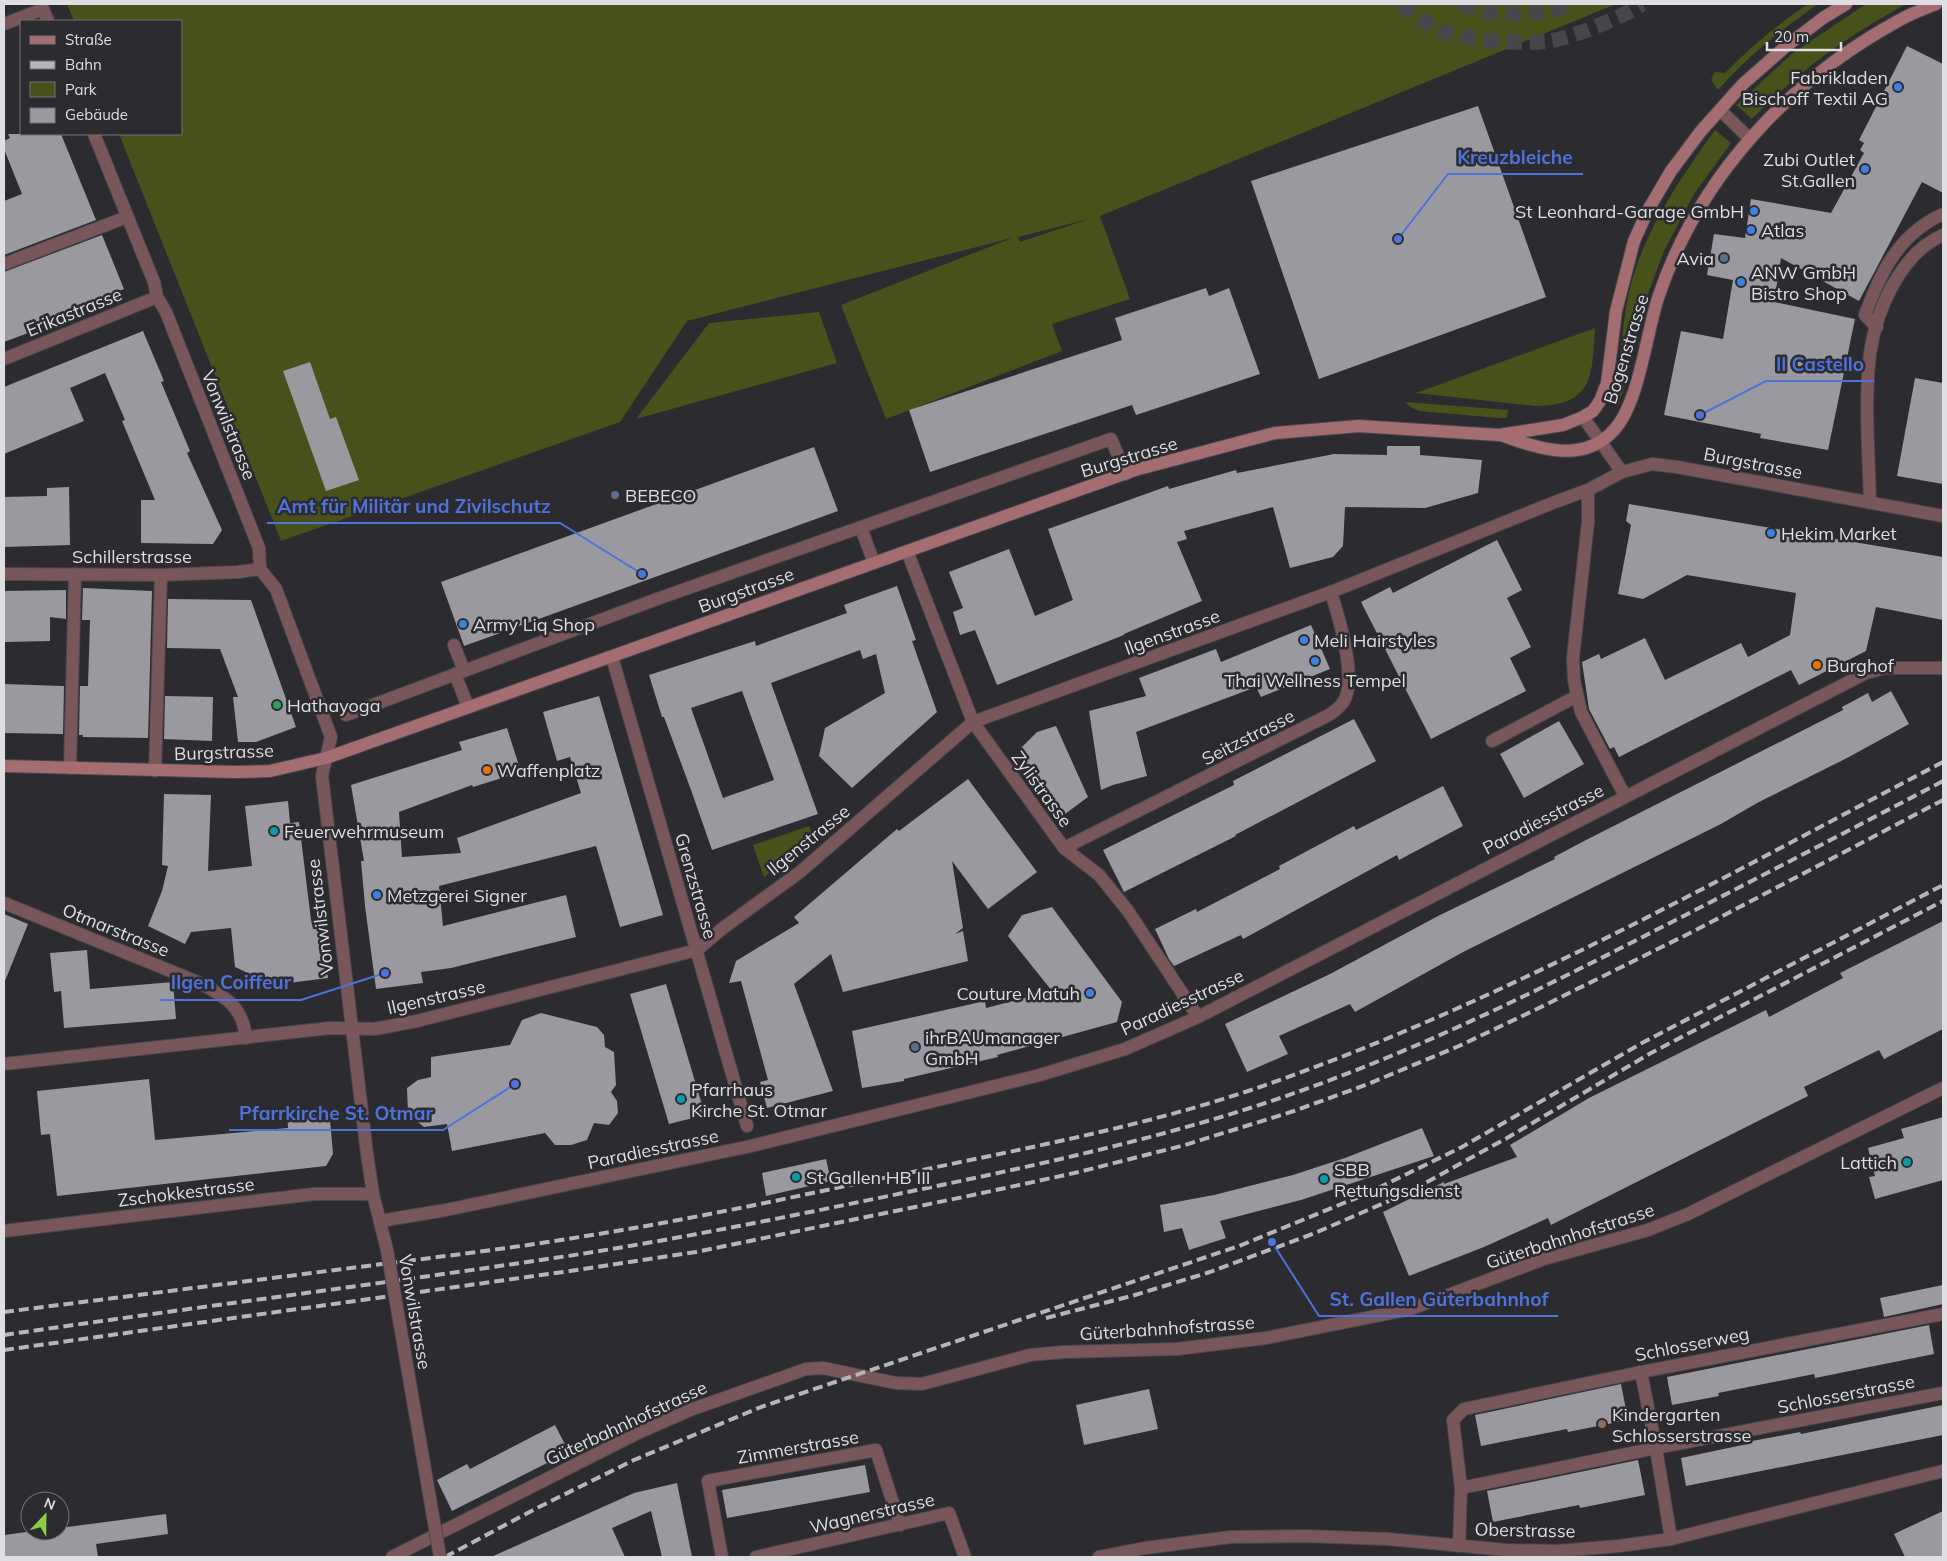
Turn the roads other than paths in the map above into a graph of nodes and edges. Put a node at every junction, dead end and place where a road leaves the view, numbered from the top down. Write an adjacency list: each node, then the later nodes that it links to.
1 (1846, 4): 6 (main road, Bogenstrasse)
2 (1936, 4): 8 (main road, Bogenstrasse)
3 (42, 6): 4 (street); 5 (street)
4 (48, 20)
5 (4, 24)
6 (1720, 110): 8 (street); 16 (main road, Bogenstrasse)
7 (94, 135): 10 (street, Vonwilstrasse)
8 (1749, 138): 18 (main road, Bogenstrasse)
9 (1943, 214): 14 (street)
10 (128, 217): 12 (street); 13 (street, Vonwilstrasse)
11 (1943, 235): 14 (street)
12 (4, 264)
13 (157, 297): 15 (street, Erikastrasse); 27 (street, Vonwilstrasse)
14 (1877, 327): 22 (street)
15 (4, 359)
16 (1583, 417): 17 (main road, Bogenstrasse); 18 (street)
17 (1499, 435): 18 (main road, Bogenstrasse); 20 (main road, Burgstrasse)
18 (1601, 441): 19 (street)
19 (1622, 472): 21 (street); 22 (street, Burgstrasse)
20 (1126, 474): 24 (street); 25 (main road, Burgstrasse)
21 (1588, 490): 31 (street, Ilgenstrasse); 36 (street)
22 (1870, 502): 23 (street, Burgstrasse)
23 (1943, 516)
24 (861, 528): 26 (street); 35 (street)
25 (907, 551): 26 (main road, Burgstrasse); 39 (street, Zylistrasse)
26 (874, 563): 33 (main road, Burgstrasse)
27 (260, 569): 30 (street, Schillerstrasse); 41 (street, Vonwilstrasse)
28 (4, 574): 29 (street, Schillerstrasse)
29 (75, 574): 30 (street, Schillerstrasse); 43 (street)
30 (161, 575): 44 (street)
31 (1331, 592): 39 (street, Ilgenstrasse); 46 (street, Seitzstrasse)
32 (454, 645): 35 (street)
33 (612, 657): 37 (main road, Burgstrasse); 48 (street, Grenzstrasse)
34 (1943, 668): 45 (street, Paradiesstrasse)
35 (459, 673): 37 (street); 38 (street)
36 (1577, 696): 40 (street); 45 (street)
37 (468, 707): 41 (main road, Burgstrasse)
38 (346, 715)
39 (973, 722): 46 (street, Zylistrasse); 48 (street, Ilgenstrasse)
40 (1492, 741)
41 (326, 758): 44 (main road, Burgstrasse); 50 (street, Vonwilstrasse)
42 (4, 766): 43 (main road, Burgstrasse)
43 (70, 768): 44 (main road, Burgstrasse)
44 (155, 771)
45 (1624, 796): 49 (street, Paradiesstrasse)
46 (1064, 848): 49 (street, Zylistrasse)
47 (4, 903): 51 (street, Otmarstrasse)
48 (697, 950): 50 (street, Ilgenstrasse); 54 (street, Grenzstrasse)
49 (1198, 1017): 56 (street, Paradiesstrasse)
50 (351, 1029): 51 (street, Ilgenstrasse); 55 (street, Vonwilstrasse)
51 (246, 1038): 52 (street, Ilgenstrasse)
52 (4, 1064)
53 (1943, 1088): 68 (street, Güterbahnhofstrasse)
54 (746, 1126)
55 (373, 1194): 56 (street, Vonwilstrasse); 57 (street, Zschokkestrasse)
56 (380, 1221): 69 (street, Vonwilstrasse, bridge)
57 (4, 1231)
58 (1943, 1314): 59 (street, Schlosserweg)
59 (1641, 1372): 61 (street); 63 (street, Schlosserweg)
60 (1943, 1393): 61 (street, Schlosserstrasse)
61 (1656, 1448): 63 (street, Schlosserstrasse); 65 (street)
62 (1943, 1471): 65 (street, Oberstrasse)
63 (1461, 1488): 66 (street)
64 (900, 1525): 70 (street, Zimmerstrasse); 71 (street, Wagnerstrasse); 72 (street, Wagnerstrasse)
65 (1671, 1539): 67 (street, Oberstrasse)
66 (1459, 1546): 67 (street, Oberstrasse); 73 (street, Oberstrasse)
67 (1557, 1554)
68 (392, 1557)
69 (440, 1557)
70 (722, 1557)
71 (756, 1557)
72 (965, 1557)
73 (1099, 1557)

